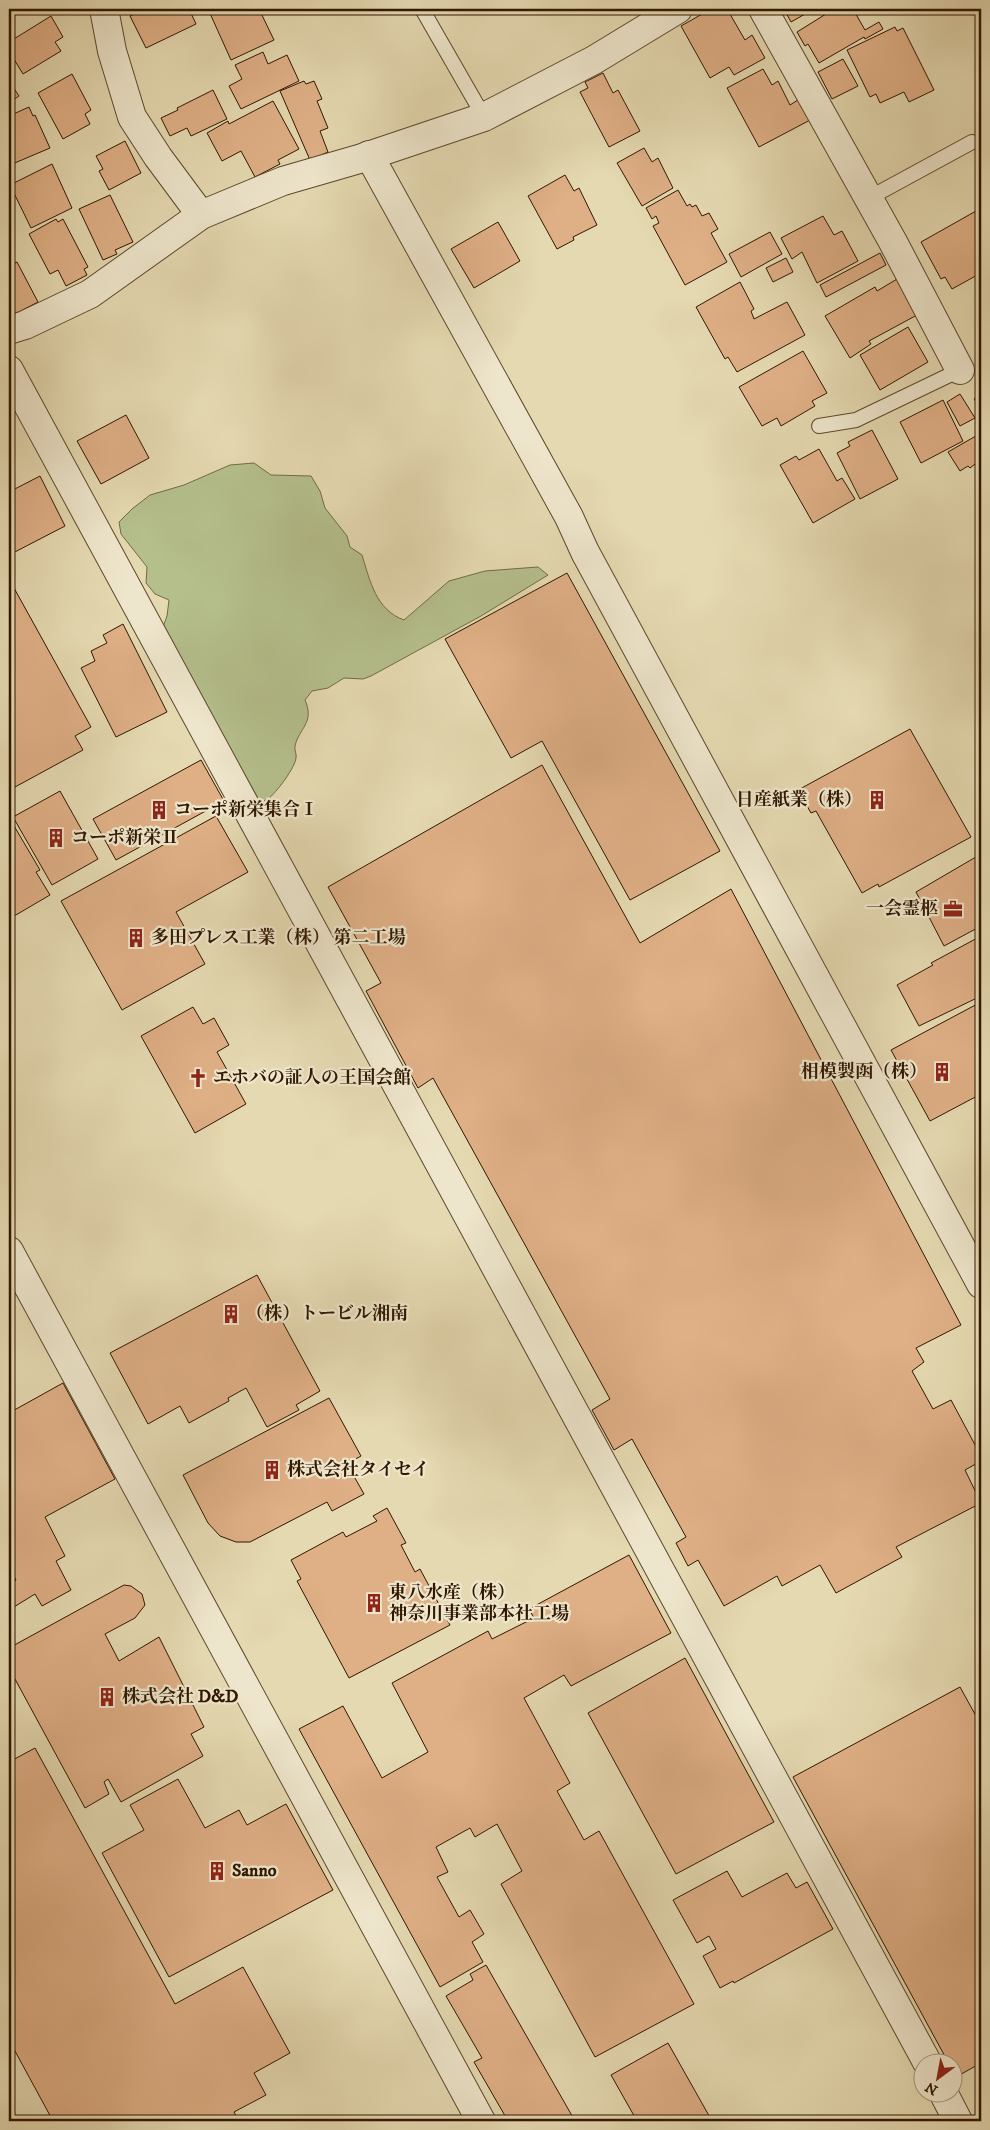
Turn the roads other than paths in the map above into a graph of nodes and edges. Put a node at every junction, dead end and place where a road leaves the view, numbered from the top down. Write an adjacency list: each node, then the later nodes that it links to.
1 (104, 9): 9 (street)
2 (422, 9): 5 (lane)
3 (678, 9): 5 (street)
4 (764, 9): 8 (street)
5 (484, 117): 7 (street)
6 (972, 142): 8 (lane)
7 (369, 156): 9 (street); 15 (street)
8 (869, 198): 12 (street)
9 (200, 215): 10 (street)
10 (9, 330)
11 (9, 370): 16 (street)
12 (960, 370): 13 (lane)
13 (819, 426)
14 (9, 1251): 18 (street)
15 (981, 1284)
16 (922, 2052)
17 (948, 2102): 19 (street)
18 (481, 2121)
19 (958, 2121)

